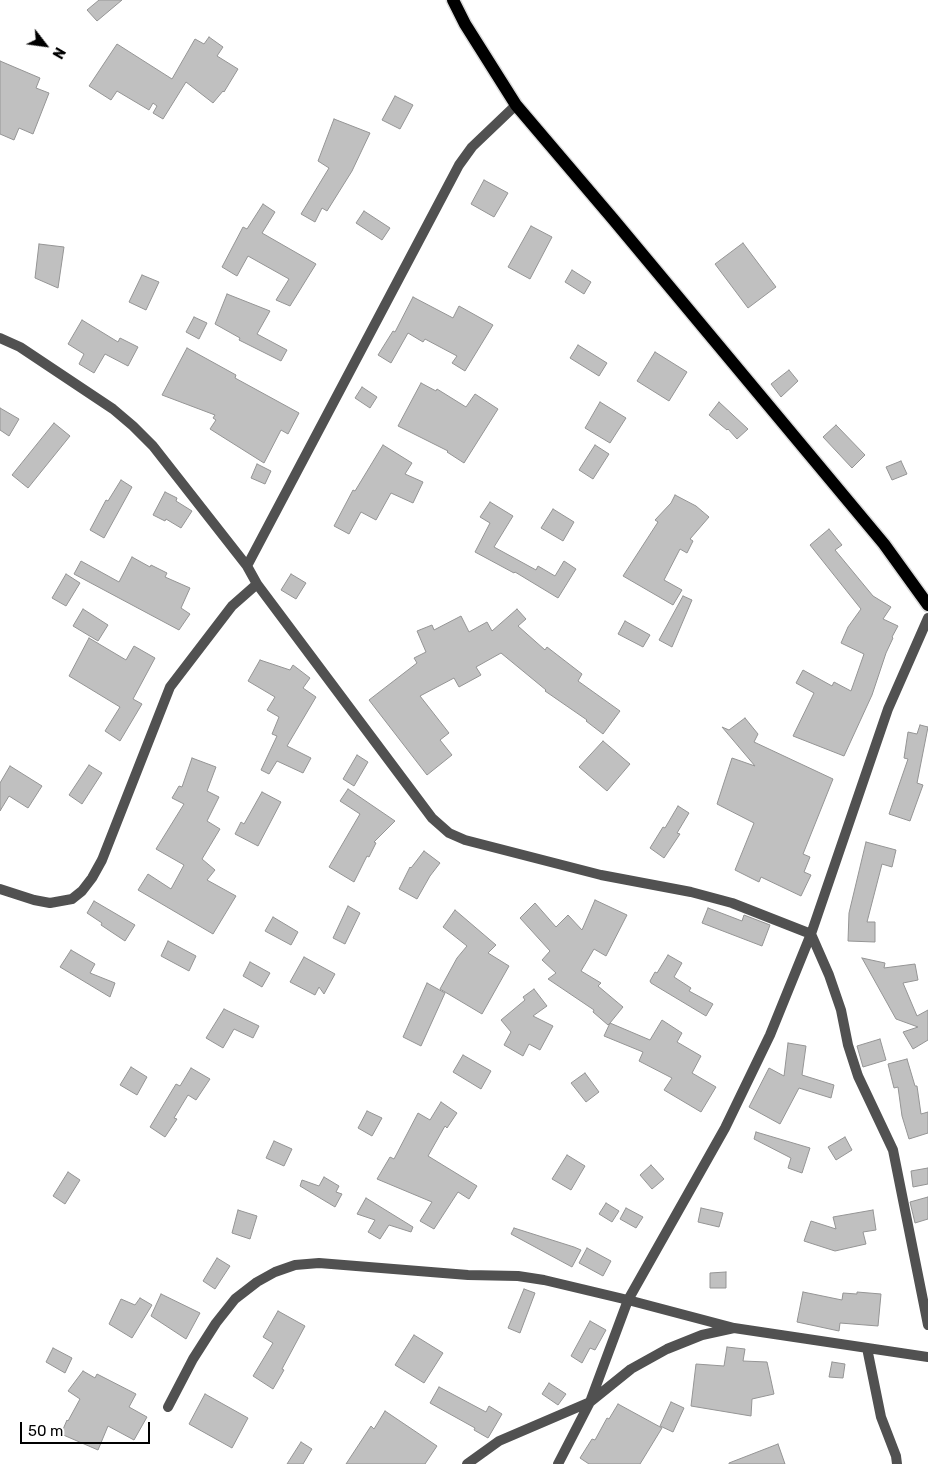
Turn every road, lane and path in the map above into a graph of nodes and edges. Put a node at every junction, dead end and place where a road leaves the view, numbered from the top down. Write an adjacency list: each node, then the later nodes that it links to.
1 (453, 0): 2 (main road)
2 (516, 105): 4 (street); 6 (main road)
3 (0, 338): 4 (street)
4 (247, 566): 5 (street)
5 (257, 584): 8 (street); 9 (street)
6 (928, 605)
7 (928, 618): 9 (street)
8 (0, 889)
9 (811, 934): 10 (street); 11 (street)
10 (628, 1300): 12 (street); 15 (street); 16 (street)
11 (928, 1325)
12 (734, 1328): 13 (street); 15 (street)
13 (867, 1348): 14 (street); 19 (street)
14 (928, 1357)
15 (590, 1402): 17 (street); 18 (street)
16 (168, 1407)
17 (467, 1464)
18 (558, 1464)
19 (897, 1464)

